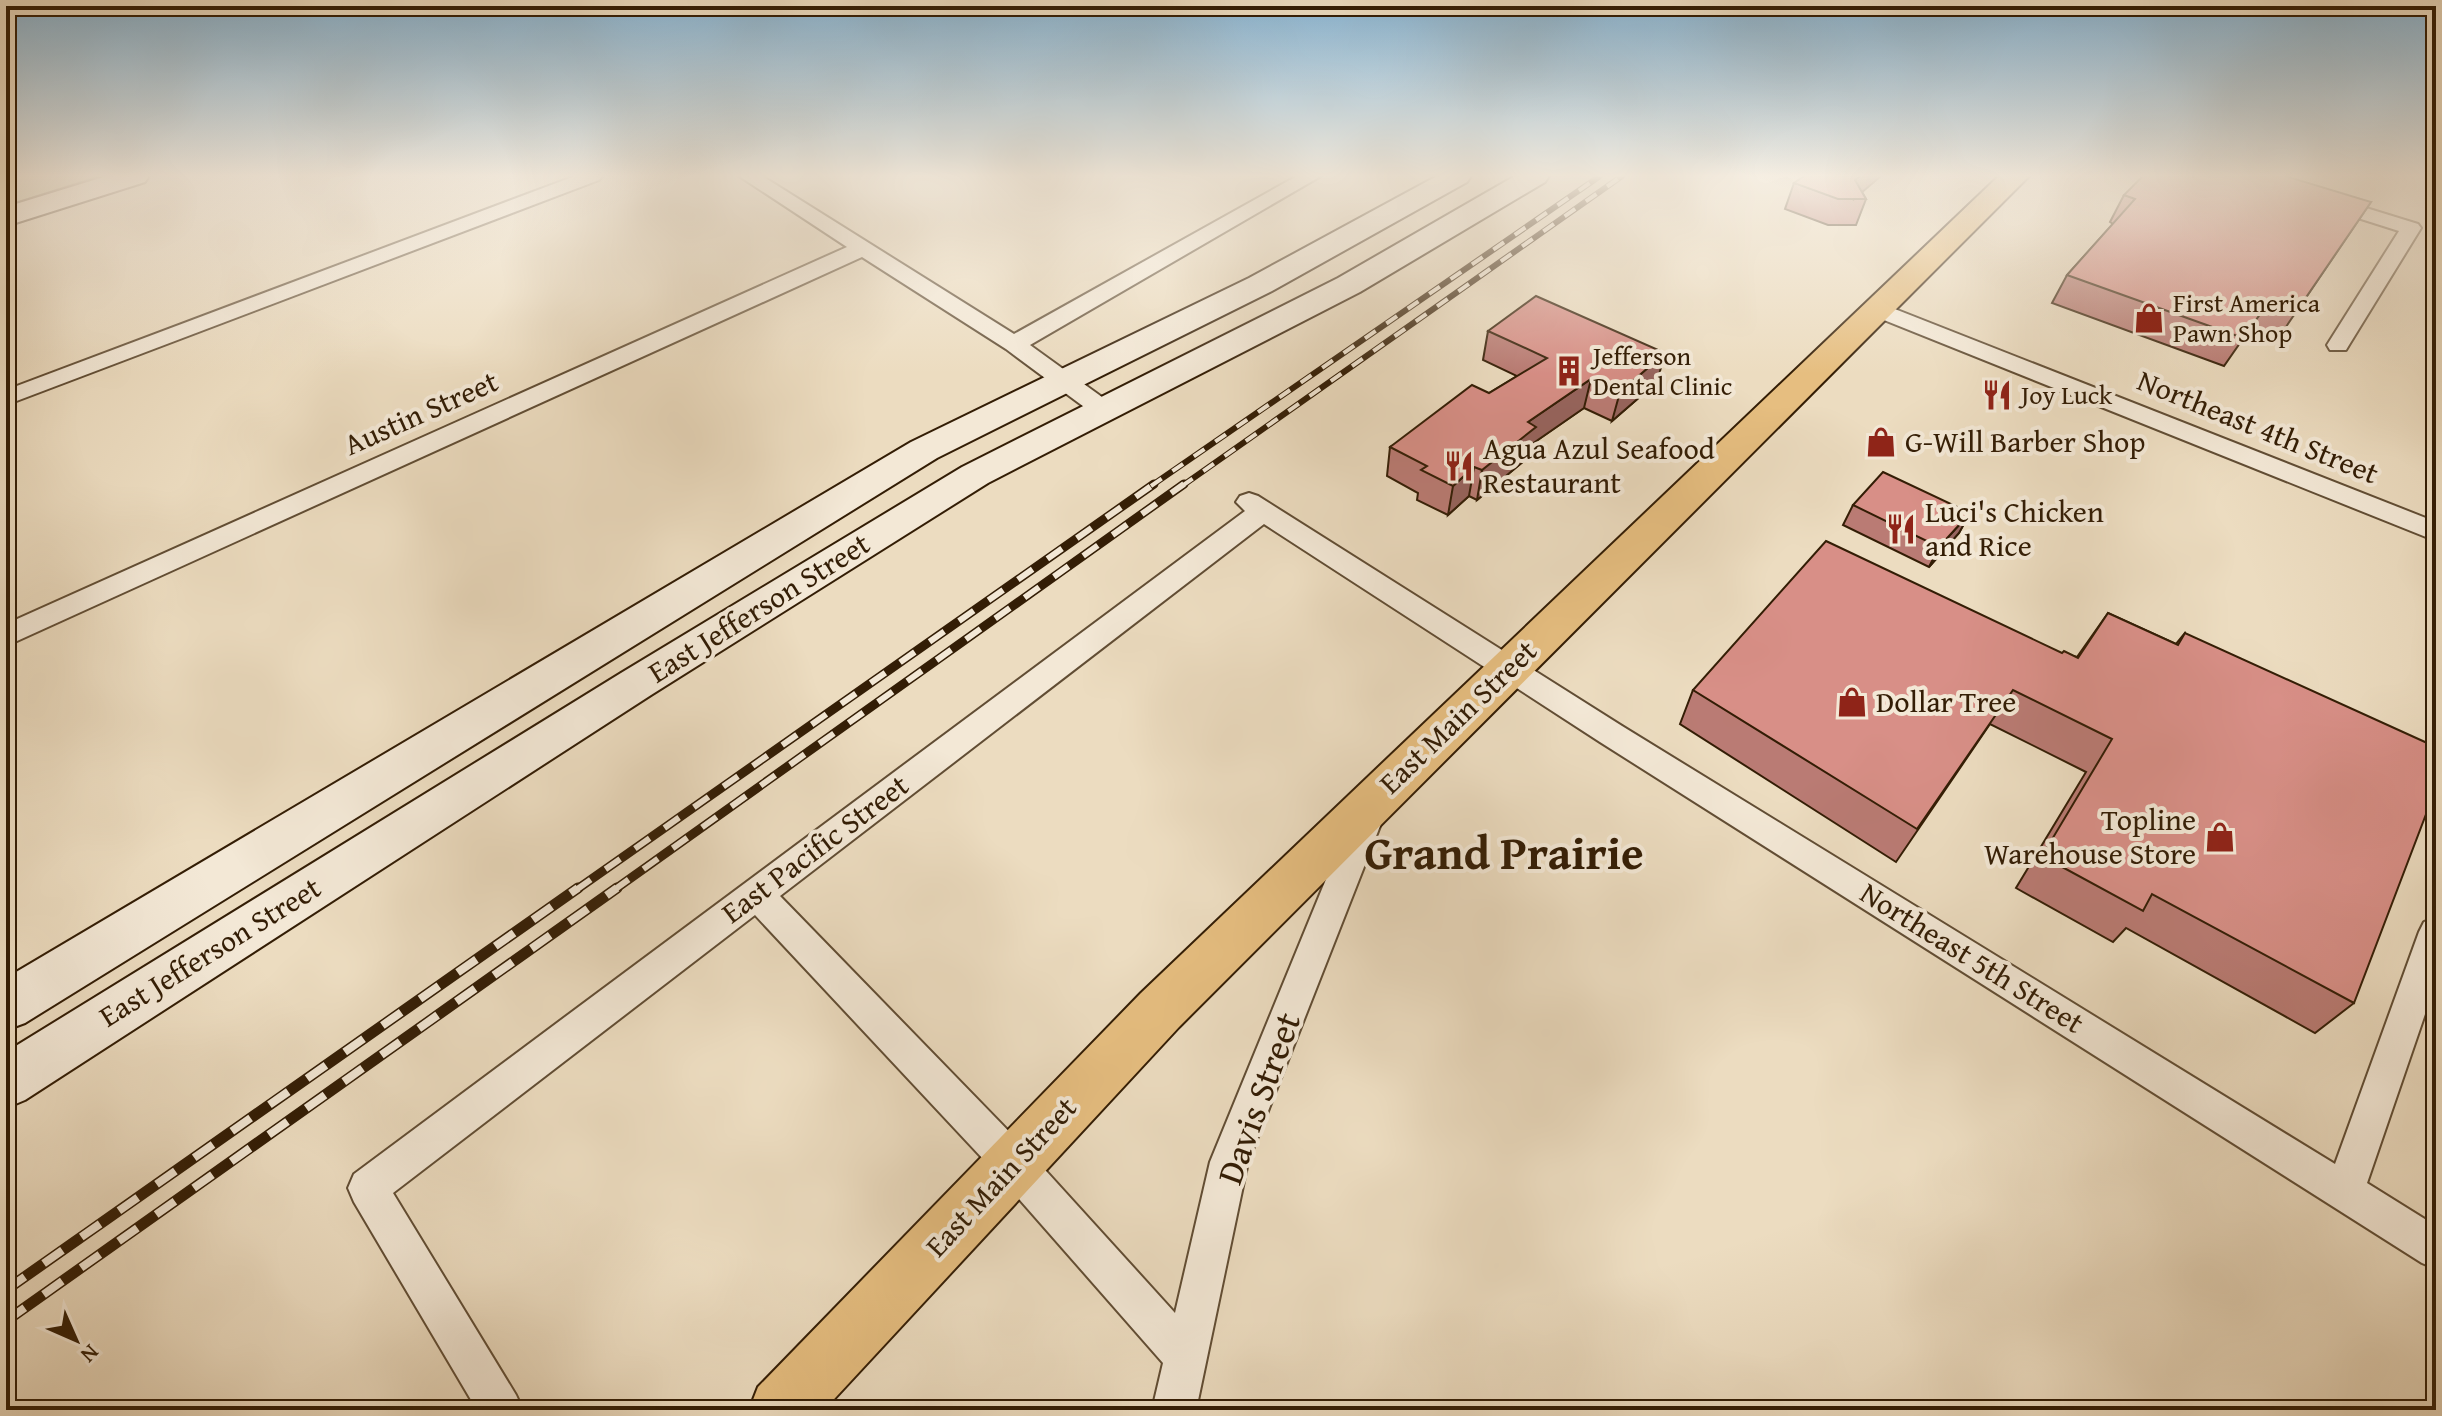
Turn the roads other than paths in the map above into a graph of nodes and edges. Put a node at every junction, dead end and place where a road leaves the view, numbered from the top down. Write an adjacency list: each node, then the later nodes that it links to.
1 (418, 242): 13 (street)
2 (854, 242): 8 (street)
3 (1194, 242): 10 (street)
4 (1341, 242): 12 (main road, East Jefferson Street)
5 (1424, 242): 14 (main road, East Jefferson Street)
6 (1946, 242): 9 (main road, East Main Street)
7 (2402, 242): 11 (street)
8 (863, 248): 10 (street); 17 (street, Austin Street)
9 (1877, 309): 16 (street, Northeast 4th Street); 19 (main road, East Main Street)
10 (1014, 344): 12 (street)
11 (2338, 345)
12 (1062, 379): 14 (street); 18 (main road, East Jefferson Street)
13 (6, 398)
14 (1104, 410): 20 (main road, East Jefferson Street)
15 (1256, 507): 19 (street, Northeast 5th Street); 22 (street, East Pacific Street)
16 (2436, 532)
17 (6, 636)
18 (596, 646): 20 (main road); 24 (main road, East Jefferson Street)
19 (1507, 668): 21 (main road, East Main Street); 27 (street, Northeast 5th Street)
20 (636, 684): 25 (main road, East Jefferson Street)
21 (1376, 796): 26 (main road, East Main Street); 29 (street, Davis Street)
22 (756, 893): 26 (street); 30 (street, East Pacific Street)
23 (2436, 932): 27 (street)
24 (6, 1006)
25 (6, 1082)
26 (1013, 1163): 29 (street); 31 (main road, East Main Street)
27 (2345, 1190): 28 (street, Northeast 5th Street)
28 (2436, 1249)
29 (1184, 1355): 32 (street, Davis Street)
30 (501, 1410)
31 (781, 1410)
32 (1174, 1410)

